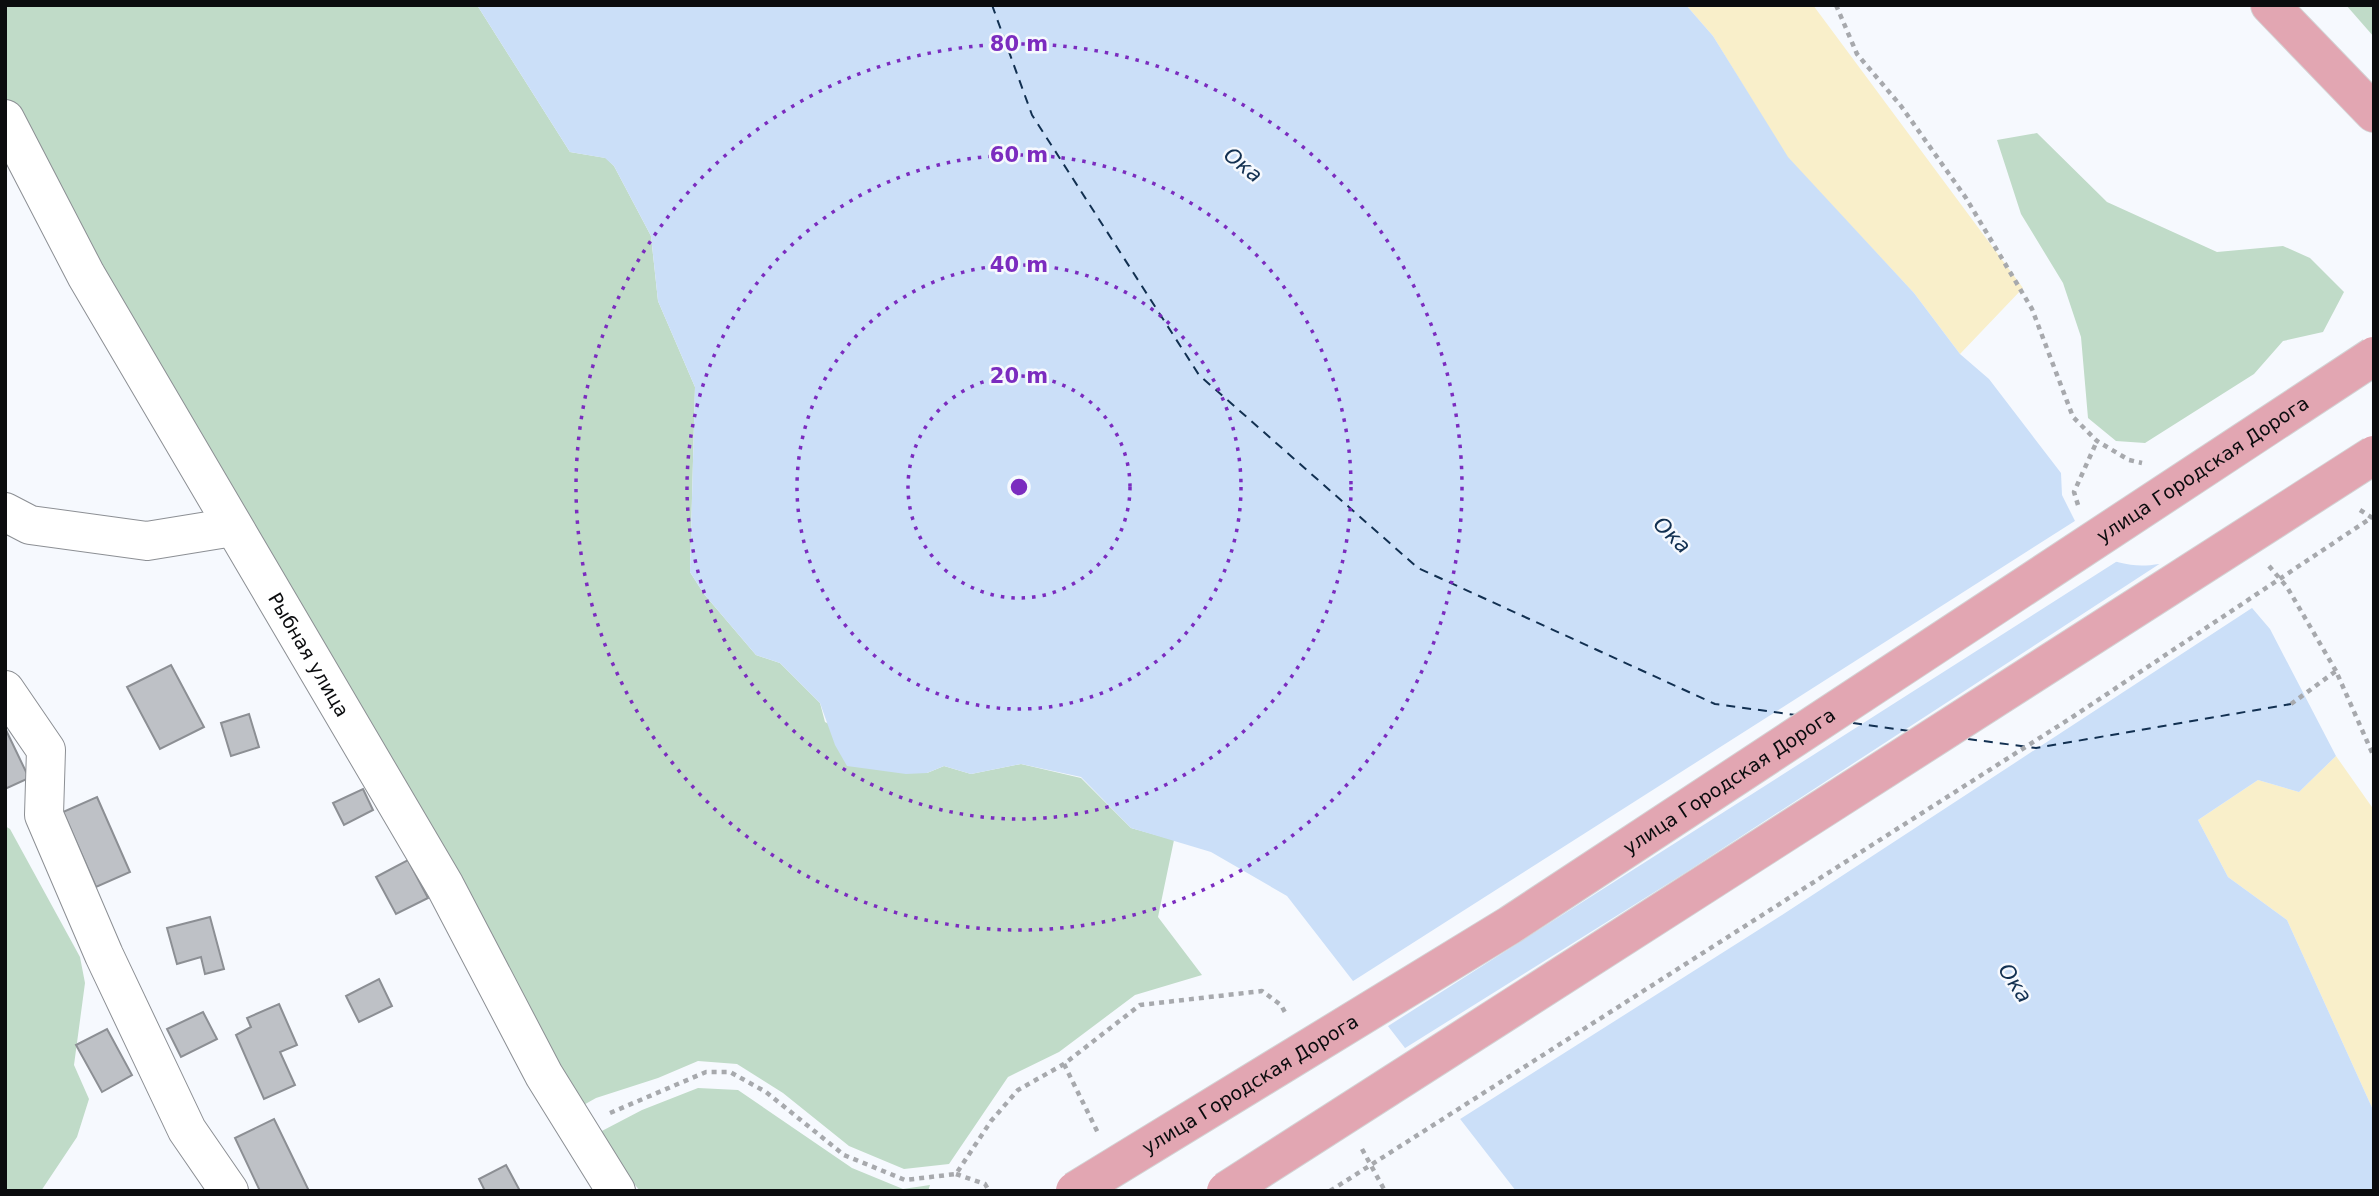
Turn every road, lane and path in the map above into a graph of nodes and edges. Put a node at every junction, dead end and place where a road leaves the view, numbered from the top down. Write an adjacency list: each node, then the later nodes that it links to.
1 (1836, 5): 7 (path)
2 (2270, 5): 3 (main road)
3 (2374, 113)
4 (5, 119): 11 (street, Рыбная улица)
5 (2374, 356): 24 (main road, улица Городская Дорога, bridge)
6 (2374, 455): 25 (main road, bridge)
7 (2153, 465)
8 (2352, 505): 10 (path)
9 (5, 512): 11 (street)
10 (2374, 517): 26 (path, bridge)
11 (233, 527): 17 (street, Рыбная улица)
12 (5, 690): 21 (street)
13 (2291, 704): 14 (path)
14 (2374, 757)
15 (1294, 1028): 16 (path)
16 (1064, 1064): 19 (path); 20 (path)
17 (577, 1127): 20 (path); 22 (street, Рыбная улица)
18 (1359, 1144): 27 (path)
19 (1103, 1145)
20 (956, 1174): 23 (path)
21 (229, 1191)
22 (615, 1191)
23 (989, 1191)
24 (1075, 1191)
25 (1226, 1191)
26 (1330, 1191)
27 (1385, 1191)

